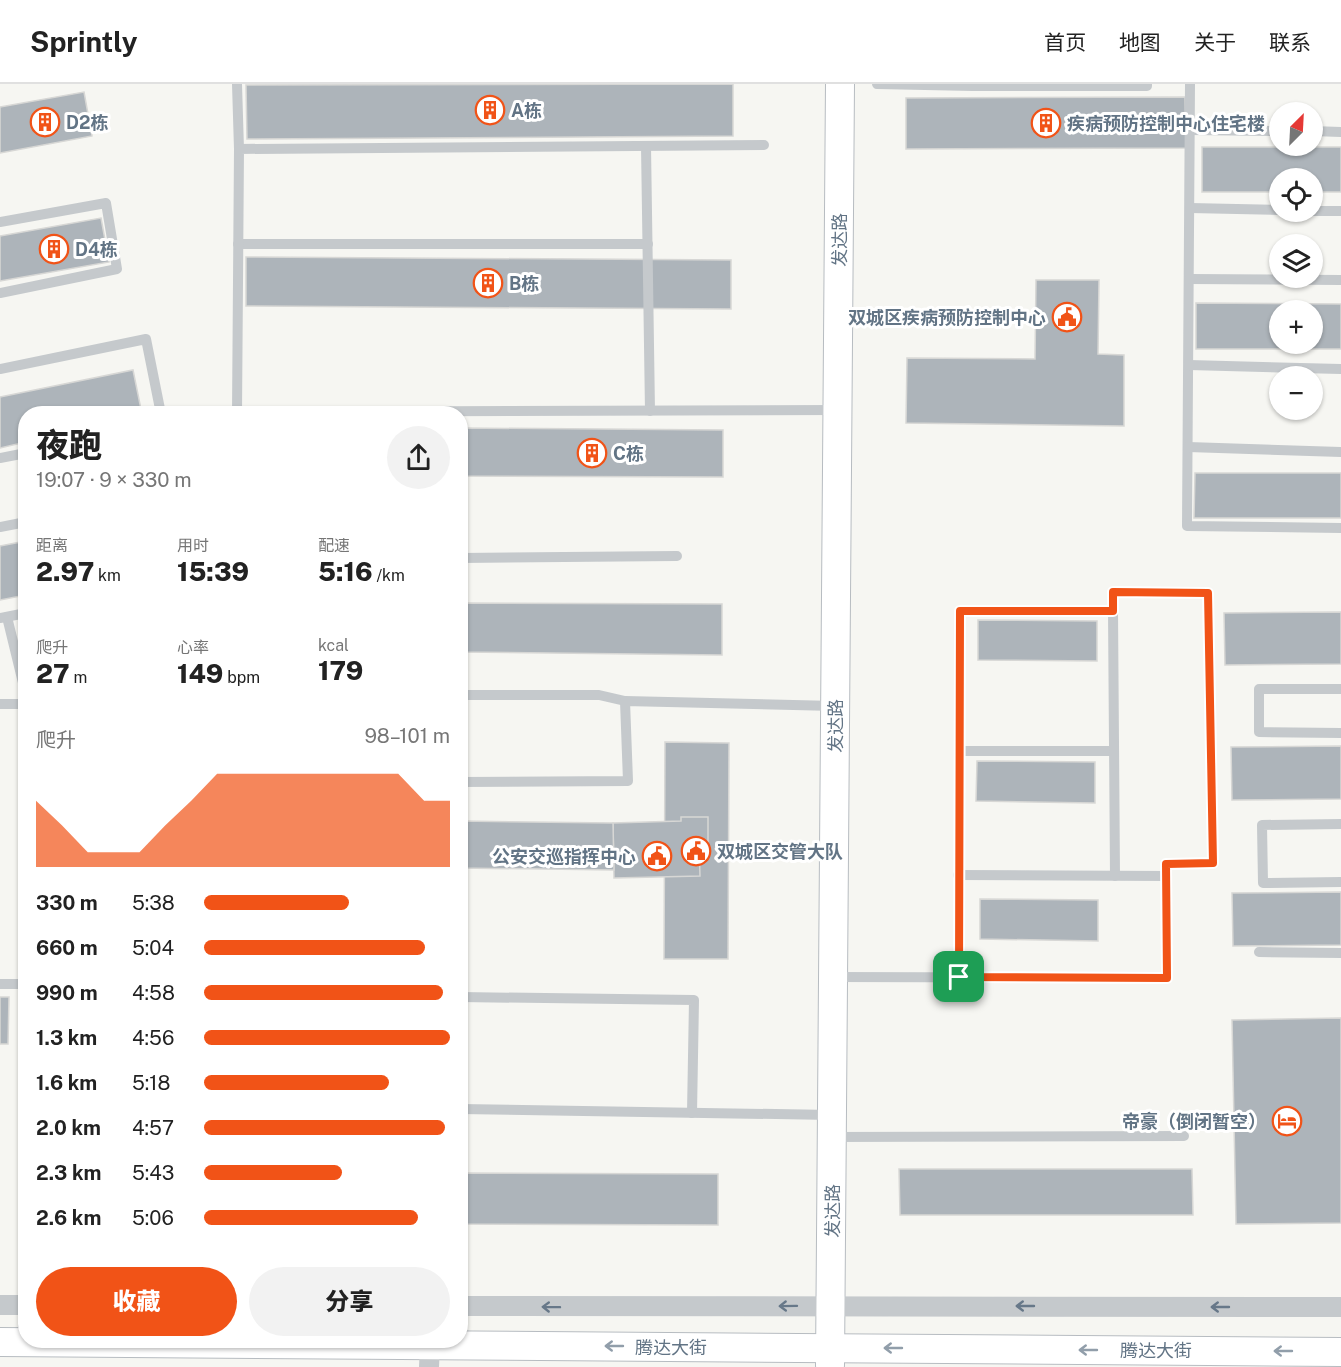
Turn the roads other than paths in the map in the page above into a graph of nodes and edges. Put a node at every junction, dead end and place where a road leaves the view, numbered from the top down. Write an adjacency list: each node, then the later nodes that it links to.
1 (237, 84): 14 (lane)
2 (840, 84): 30 (main road, 发达路)
3 (877, 84): 6 (lane)
4 (1147, 84): 7 (lane)
5 (1190, 84): 8 (lane)
6 (973, 85): 7 (lane)
7 (1068, 86)
8 (1190, 130): 9 (lane); 15 (lane)
9 (1269, 131)
10 (1323, 131): 11 (lane)
11 (1341, 132)
12 (764, 145): 13 (lane)
13 (646, 146): 14 (lane); 21 (lane)
14 (239, 149): 20 (lane)
15 (1190, 208): 16 (lane); 22 (lane)
16 (1269, 210)
17 (1323, 210): 18 (lane)
18 (1341, 211)
19 (0, 222): 24 (lane)
20 (238, 244): 21 (lane); 29 (lane)
21 (648, 244): 31 (lane)
22 (1190, 279): 23 (lane); 25 (lane)
23 (1341, 280)
24 (0, 293)
25 (1189, 365): 27 (lane); 33 (lane)
26 (0, 369): 28 (lane)
27 (1341, 369)
28 (159, 406)
29 (237, 406)
30 (838, 410): 31 (lane); 50 (main road, 发达路)
31 (650, 411): 32 (lane)
32 (468, 412)
33 (1188, 447): 34 (lane); 39 (lane)
34 (1341, 452)
35 (18, 455): 36 (lane)
36 (0, 458)
37 (18, 524): 38 (lane)
38 (0, 527)
39 (1341, 528)
40 (677, 556): 41 (lane)
41 (468, 558)
42 (1113, 611): 52 (lane); 53 (lane); 58 (lane)
43 (4, 617): 44 (lane)
44 (18, 667)
45 (1341, 689): 51 (lane)
46 (468, 694): 47 (lane)
47 (625, 701): 50 (lane); 54 (lane)
48 (18, 704): 49 (lane)
49 (0, 705)
50 (836, 706): 62 (main road, 发达路)
51 (1341, 733)
52 (960, 751): 53 (lane); 56 (lane)
53 (1114, 751): 57 (lane)
54 (468, 782)
55 (1341, 824): 59 (lane)
56 (958, 875): 57 (lane); 63 (lane)
57 (1115, 876): 58 (lane)
58 (1166, 876): 63 (lane)
59 (1341, 882)
60 (1259, 952): 61 (lane)
61 (1341, 953)
62 (833, 977): 63 (lane); 69 (main road, 发达路)
63 (959, 977)
64 (0, 984): 65 (lane)
65 (18, 984)
66 (468, 996): 68 (lane)
67 (468, 1109): 68 (lane)
68 (692, 1113): 69 (lane)
69 (832, 1126): 70 (lane); 73 (main road, 发达路)
70 (1184, 1136)
71 (0, 1305): 72 (street)
72 (18, 1305)
73 (831, 1305): 74 (street, one-way to 74); 75 (street, one-way to 73); 81 (main road, 发达路)
74 (468, 1306)
75 (1341, 1307)
76 (18, 1324): 77 (lane)
77 (12, 1342)
78 (191, 1348): 80 (main road, 腾达大街)
79 (1341, 1352): 81 (main road, 腾达大街, one-way to 81)
80 (430, 1356): 81 (main road, 腾达大街, one-way to 80)
81 (830, 1357)

